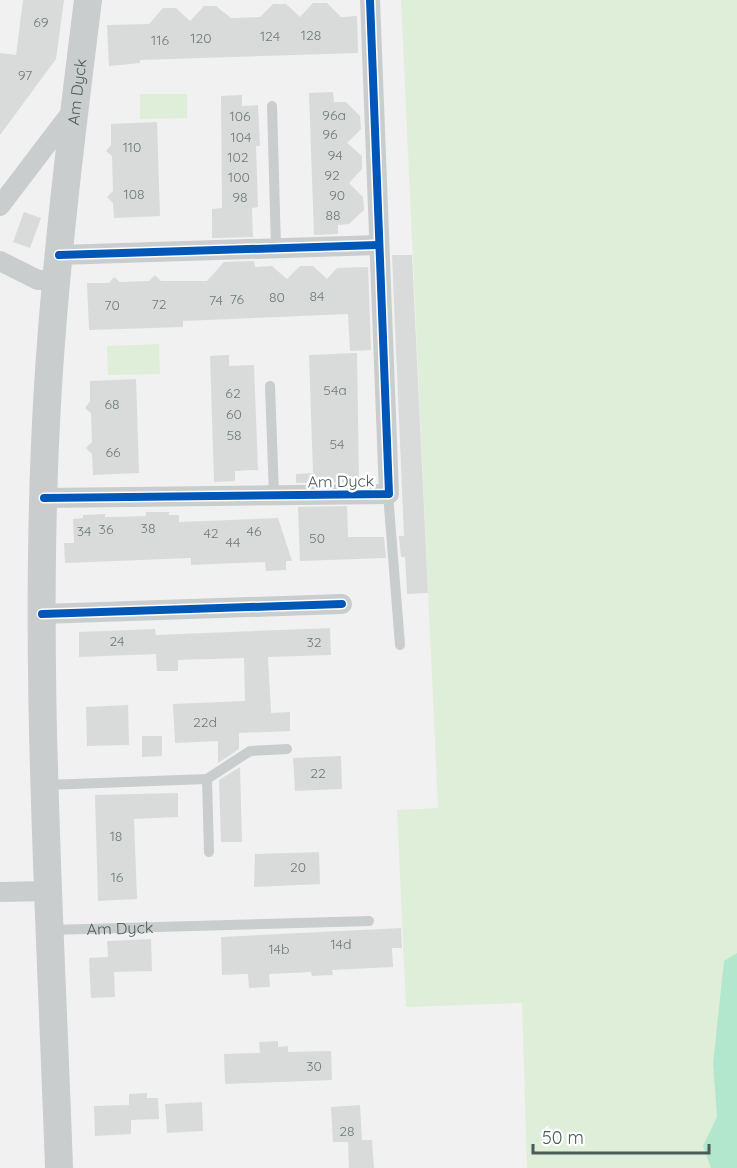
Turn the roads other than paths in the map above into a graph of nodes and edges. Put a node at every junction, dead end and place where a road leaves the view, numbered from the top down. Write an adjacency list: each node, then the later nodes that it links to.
1 (88, 0): 4 (main road, Am Dyck)
2 (370, 0): 6 (street, Am Dyck)
3 (272, 106): 7 (lane)
4 (74, 109): 5 (street); 9 (main road, Am Dyck)
5 (0, 206)
6 (378, 244): 7 (street); 11 (street, Am Dyck)
7 (276, 248): 9 (street)
8 (0, 261): 9 (street)
9 (58, 268): 13 (main road, Am Dyck)
10 (270, 386): 12 (lane)
11 (388, 494): 12 (street, Am Dyck); 16 (lane)
12 (274, 495): 13 (street, Am Dyck)
13 (44, 498): 15 (main road, Am Dyck)
14 (342, 604): 15 (street)
15 (42, 614): 19 (main road, Am Dyck)
16 (400, 645)
17 (286, 749): 18 (lane)
18 (207, 779): 19 (lane); 20 (lane)
19 (45, 785): 21 (main road, Am Dyck)
20 (209, 852)
21 (49, 891): 22 (street); 24 (main road, Am Dyck)
22 (0, 892)
23 (369, 921): 24 (lane, Am Dyck)
24 (51, 930): 25 (main road, Am Dyck)
25 (59, 1168)

